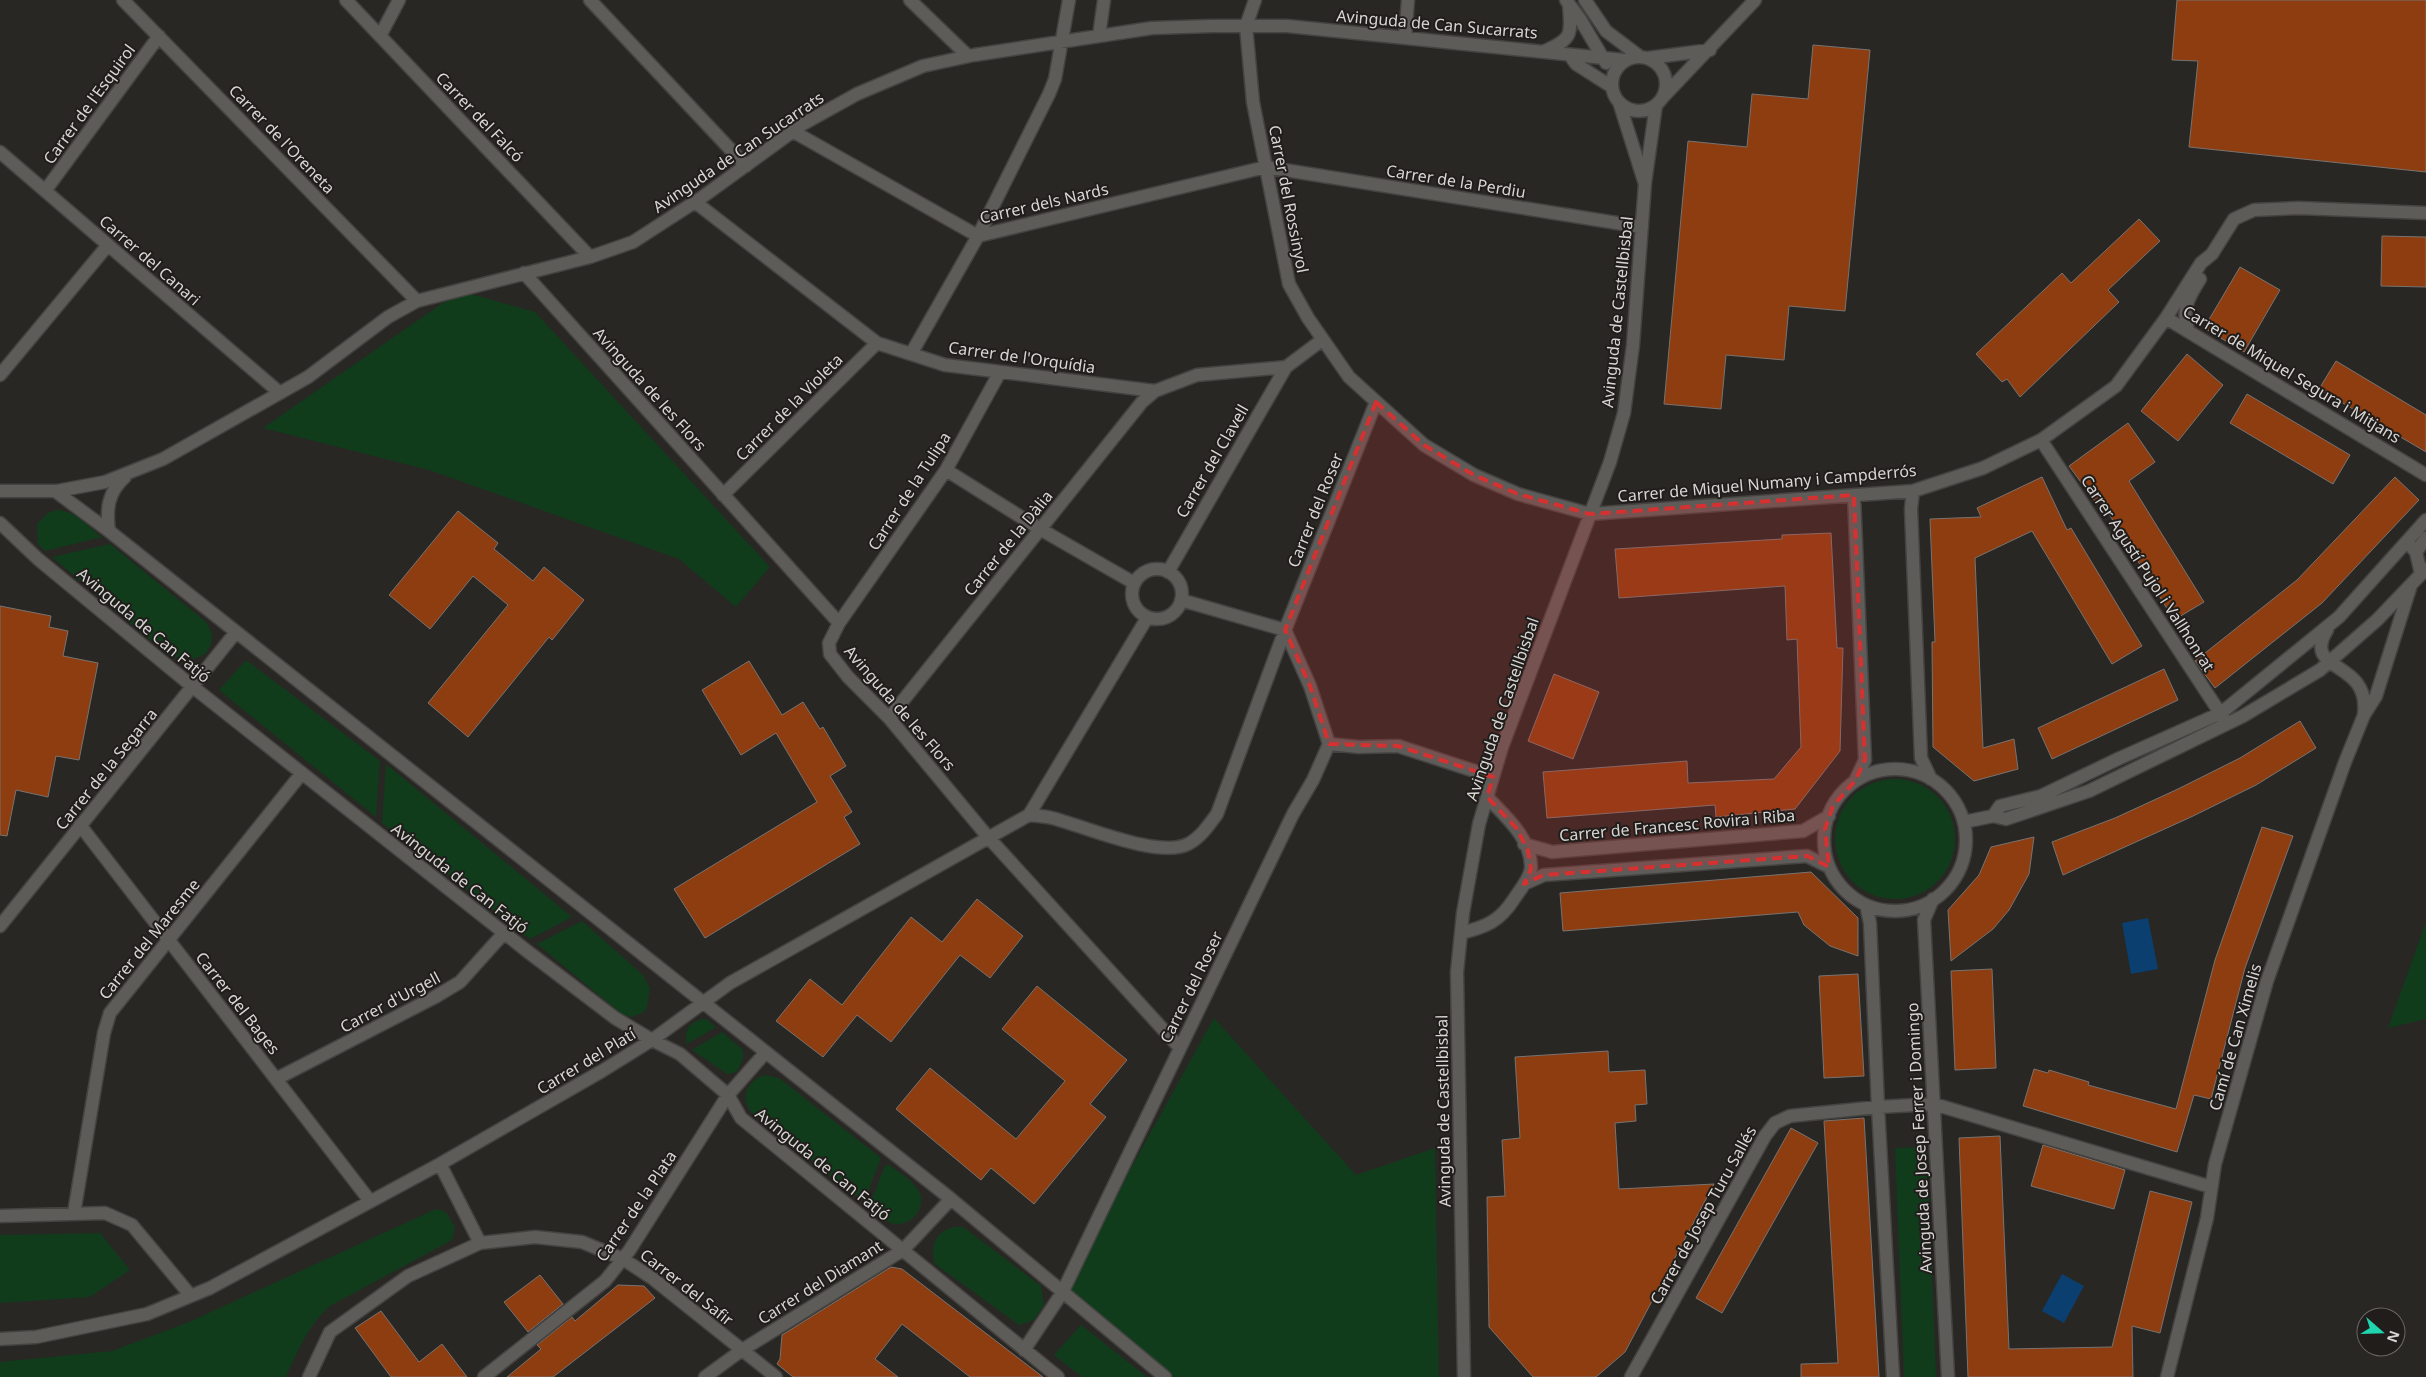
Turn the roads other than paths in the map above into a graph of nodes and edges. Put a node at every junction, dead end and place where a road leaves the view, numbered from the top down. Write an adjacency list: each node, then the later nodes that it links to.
1 (123, 0): 14 (street, Carrer de l'Oreneta)
2 (346, 0): 15 (street, Carrer del Falcó)
3 (399, 0): 15 (street)
4 (590, 0): 31 (street)
5 (910, 0): 21 (street)
6 (1069, 0): 18 (street)
7 (1104, 0): 16 (street)
8 (1255, 0): 13 (street, Carrer del Rossinyol)
9 (1408, 0): 17 (street)
10 (1585, 0): 23 (street)
11 (1754, 0): 19 (street)
12 (1568, 3): 20 (street, Avinguda de Can Sucarrats); 24 (street)
13 (1246, 26): 16 (street, Avinguda de Can Sucarrats); 17 (street, Avinguda de Can Sucarrats); 32 (street, Carrer del Rossinyol)
14 (159, 36): 34 (street, Carrer de l'Esquirol); 43 (street, Carrer de l'Oreneta)
15 (380, 36): 41 (street, Carrer del Falcó)
16 (1099, 36): 18 (street, Avinguda de Can Sucarrats)
17 (1405, 38): 20 (street, Avinguda de Can Sucarrats)
18 (1061, 42): 21 (street, Avinguda de Can Sucarrats); 38 (street)
19 (1710, 50): 23 (street); 27 (street)
20 (1545, 51): 22 (street, Avinguda de Can Sucarrats)
21 (968, 56): 29 (street, Avinguda de Can Sucarrats)
22 (1571, 57): 24 (street, Avinguda de Can Sucarrats); 26 (street, Avinguda de Can Sucarrats)
23 (1644, 57): 25 (street); 27 (street)
24 (1603, 58): 25 (street, Avinguda de Can Sucarrats); 26 (street)
25 (1624, 60): 26 (street)
26 (1612, 83): 28 (street)
27 (1659, 101): 28 (street); 33 (street, Avinguda de Castellbisbal)
28 (1619, 102): 33 (street, Avinguda de Castellbisbal)
29 (794, 132): 31 (street, Avinguda de Can Sucarrats); 38 (street, Carrer dels Nards)
30 (0, 152): 34 (street, Carrer del Canari)
31 (746, 166): 35 (street, Avinguda de Can Sucarrats)
32 (1266, 167): 37 (street, Carrer de la Perdiu); 38 (street, Carrer dels Nards); 46 (street, Carrer del Rossinyol)
33 (1645, 183): 37 (street, Avinguda de Castellbisbal)
34 (45, 191): 39 (street, Carrer del Canari)
35 (695, 202): 41 (street, Avinguda de Can Sucarrats); 47 (street, Carrer de l'Orquídia)
36 (2426, 213): 40 (street, Carrer de Miquel Numany i Campderrós)
37 (1642, 227): 64 (street, Avinguda de Castellbisbal)
38 (978, 236): 48 (street)
39 (108, 245): 51 (street); 53 (street, Carrer del Canari)
40 (2212, 254): 44 (street, Carrer de Miquel Numany i Campderrós); 45 (street, Carrer de Miquel Numany i Campderrós)
41 (590, 257): 42 (street, Avinguda de Can Sucarrats)
42 (524, 273): 43 (street, Avinguda de Can Sucarrats); 62 (street, Avinguda de les Flors)
43 (417, 301): 53 (street, Avinguda de Can Sucarrats)
44 (2166, 318): 45 (street, Carrer de Miquel Segura i Mitjans); 55 (street, Carrer de Miquel Numany i Campderrós)
45 (2188, 330): 58 (street, Carrer de Miquel Segura i Mitjans)
46 (1322, 340): 49 (street); 54 (street, Carrer del Rossinyol)
47 (877, 343): 48 (street, Carrer de l'Orquídia); 62 (street, Carrer de la Violeta)
48 (911, 354): 50 (street, Carrer de l'Orquídia)
49 (1286, 367): 52 (street, Carrer de l'Orquídia); 72 (street, Carrer del Clavell)
50 (1000, 372): 52 (street, Carrer de l'Orquídia); 56 (street, Carrer de la Tulipa)
51 (0, 375)
52 (1155, 390): 67 (street, Carrer de la Dàlia)
53 (280, 393): 57 (street, Avinguda de Can Sucarrats)
54 (1376, 402): 64 (street, Carrer del Rossinyol); 80 (street, Carrer del Roser)
55 (2041, 440): 60 (street, Carrer de Miquel Numany i Campderrós); 86 (street, Carrer Agustí Pujol i Vallhonrat)
56 (946, 470): 67 (street); 79 (street, Carrer de la Tulipa)
57 (130, 472): 59 (street, Avinguda de Can Sucarrats); 68 (street)
58 (2426, 475)
59 (54, 491): 61 (street, Avinguda de Can Sucarrats); 68 (street)
60 (1913, 491): 63 (street, Carrer de Miquel Numany i Campderrós); 90 (street)
61 (0, 492)
62 (723, 495): 79 (street, Avinguda de les Flors)
63 (1854, 495): 64 (street, Carrer de Miquel Numany i Campderrós); 91 (street)
64 (1590, 514): 89 (street, Avinguda de Castellbisbal)
65 (2426, 520): 70 (street)
66 (0, 523): 83 (street, Avinguda de Can Fatjó)
67 (1040, 529): 74 (street); 85 (street, Carrer de la Dàlia)
68 (109, 531): 81 (street)
69 (2426, 538): 71 (street)
70 (2407, 542): 71 (street); 78 (street)
71 (2416, 552): 73 (street)
72 (1168, 572): 74 (street); 76 (street)
73 (2424, 572): 75 (street)
74 (1134, 583): 77 (street)
75 (2411, 585): 82 (street); 84 (street, Camí de Can Ximelis)
76 (1181, 600): 77 (street); 80 (street)
77 (1147, 618): 93 (street)
78 (2331, 623): 82 (street); 86 (street)
79 (839, 624): 85 (street, Avinguda de les Flors)
80 (1285, 630): 87 (street); 93 (street, Carrer del Roser)
81 (236, 632): 83 (street, Carrer de la Segarra); 107 (street)
82 (2328, 662): 84 (street); 86 (street)
83 (193, 687): 88 (street, Avinguda de Can Fatjó); 96 (street, Carrer de la Segarra)
84 (2364, 715): 116 (street, Camí de Can Ximelis)
85 (889, 718): 97 (street, Avinguda de les Flors)
86 (2223, 718): 95 (street)
87 (1329, 744): 89 (street); 109 (street, Carrer del Roser)
88 (302, 773): 104 (street, Avinguda de Can Fatjó); 106 (street, Carrer del Maresme)
89 (1493, 777): 92 (street, Avinguda de Castellbisbal)
90 (1931, 780): 91 (street); 95 (street)
91 (1855, 781): 94 (street)
92 (1487, 797): 98 (street); 105 (street, Avinguda de Castellbisbal)
93 (1029, 815): 97 (street, Carrer del Platí)
94 (1830, 816): 98 (street, Carrer de Francesc Rovira i Riba); 99 (street)
95 (1964, 822): 101 (street)
96 (80, 825): 103 (street, Carrer de la Segarra); 106 (street, Carrer del Bages)
97 (988, 837): 107 (street, Carrer del Platí); 109 (street, Avinguda de les Flors)
98 (1524, 844): 100 (street)
99 (1830, 866): 100 (street); 102 (street)
100 (1524, 884): 105 (street)
101 (1933, 899): 102 (street); 113 (street, Avinguda de Josep Ferrer i Domingo)
102 (1866, 905): 114 (street)
103 (0, 926)
104 (504, 933): 108 (street, Avinguda de Can Fatjó); 111 (street, Carrer d'Urgell)
105 (1461, 933): 135 (street, Avinguda de Castellbisbal)
106 (170, 941): 111 (street, Carrer del Bages); 119 (street, Carrer del Maresme)
107 (704, 1002): 108 (street, Carrer del Platí); 110 (street)
108 (652, 1040): 112 (street, Avinguda de Can Fatjó); 115 (street, Carrer del Platí)
109 (1180, 1048): 124 (street, Carrer del Roser)
110 (766, 1052): 112 (street, Carrer de la Plata); 117 (street)
111 (276, 1079): 118 (street, Carrer del Bages)
112 (728, 1095): 122 (street, Avinguda de Can Fatjó); 123 (street, Carrer de la Plata)
113 (1934, 1104): 114 (street, Carrer de Josep Turu Sallés); 116 (street, Carrer de Josep Turu Sallés); 138 (street, Avinguda de Josep Ferrer i Domingo)
114 (1878, 1106): 136 (street, Carrer de Josep Turu Sallés); 137 (street)
115 (440, 1164): 118 (street, Carrer del Platí); 121 (street)
116 (2211, 1187): 139 (street, Camí de Can Ximelis)
117 (951, 1199): 122 (street); 124 (street)
118 (370, 1201): 125 (street, Carrer del Platí)
119 (74, 1213): 120 (street); 125 (street)
120 (0, 1216)
121 (480, 1243): 123 (street, Carrer del Safir); 129 (street, Carrer del Safir)
122 (903, 1250): 127 (street, Carrer del Diamant); 128 (street, Avinguda de Can Fatjó)
123 (623, 1258): 127 (street, Carrer del Safir); 130 (street, Carrer de la Plata)
124 (1062, 1293): 128 (street, Carrer del Roser); 134 (street)
125 (191, 1296): 126 (street, Carrer del Platí)
126 (0, 1339)
127 (742, 1350): 131 (street, Carrer del Diamant); 132 (street, Carrer del Safir)
128 (1024, 1350): 133 (street, Avinguda de Can Fatjó)
129 (309, 1377)
130 (484, 1377)
131 (705, 1377)
132 (776, 1377)
133 (1058, 1377)
134 (1165, 1377)
135 (1464, 1377)
136 (1630, 1377)
137 (1893, 1377)
138 (1948, 1377)
139 (2167, 1377)

